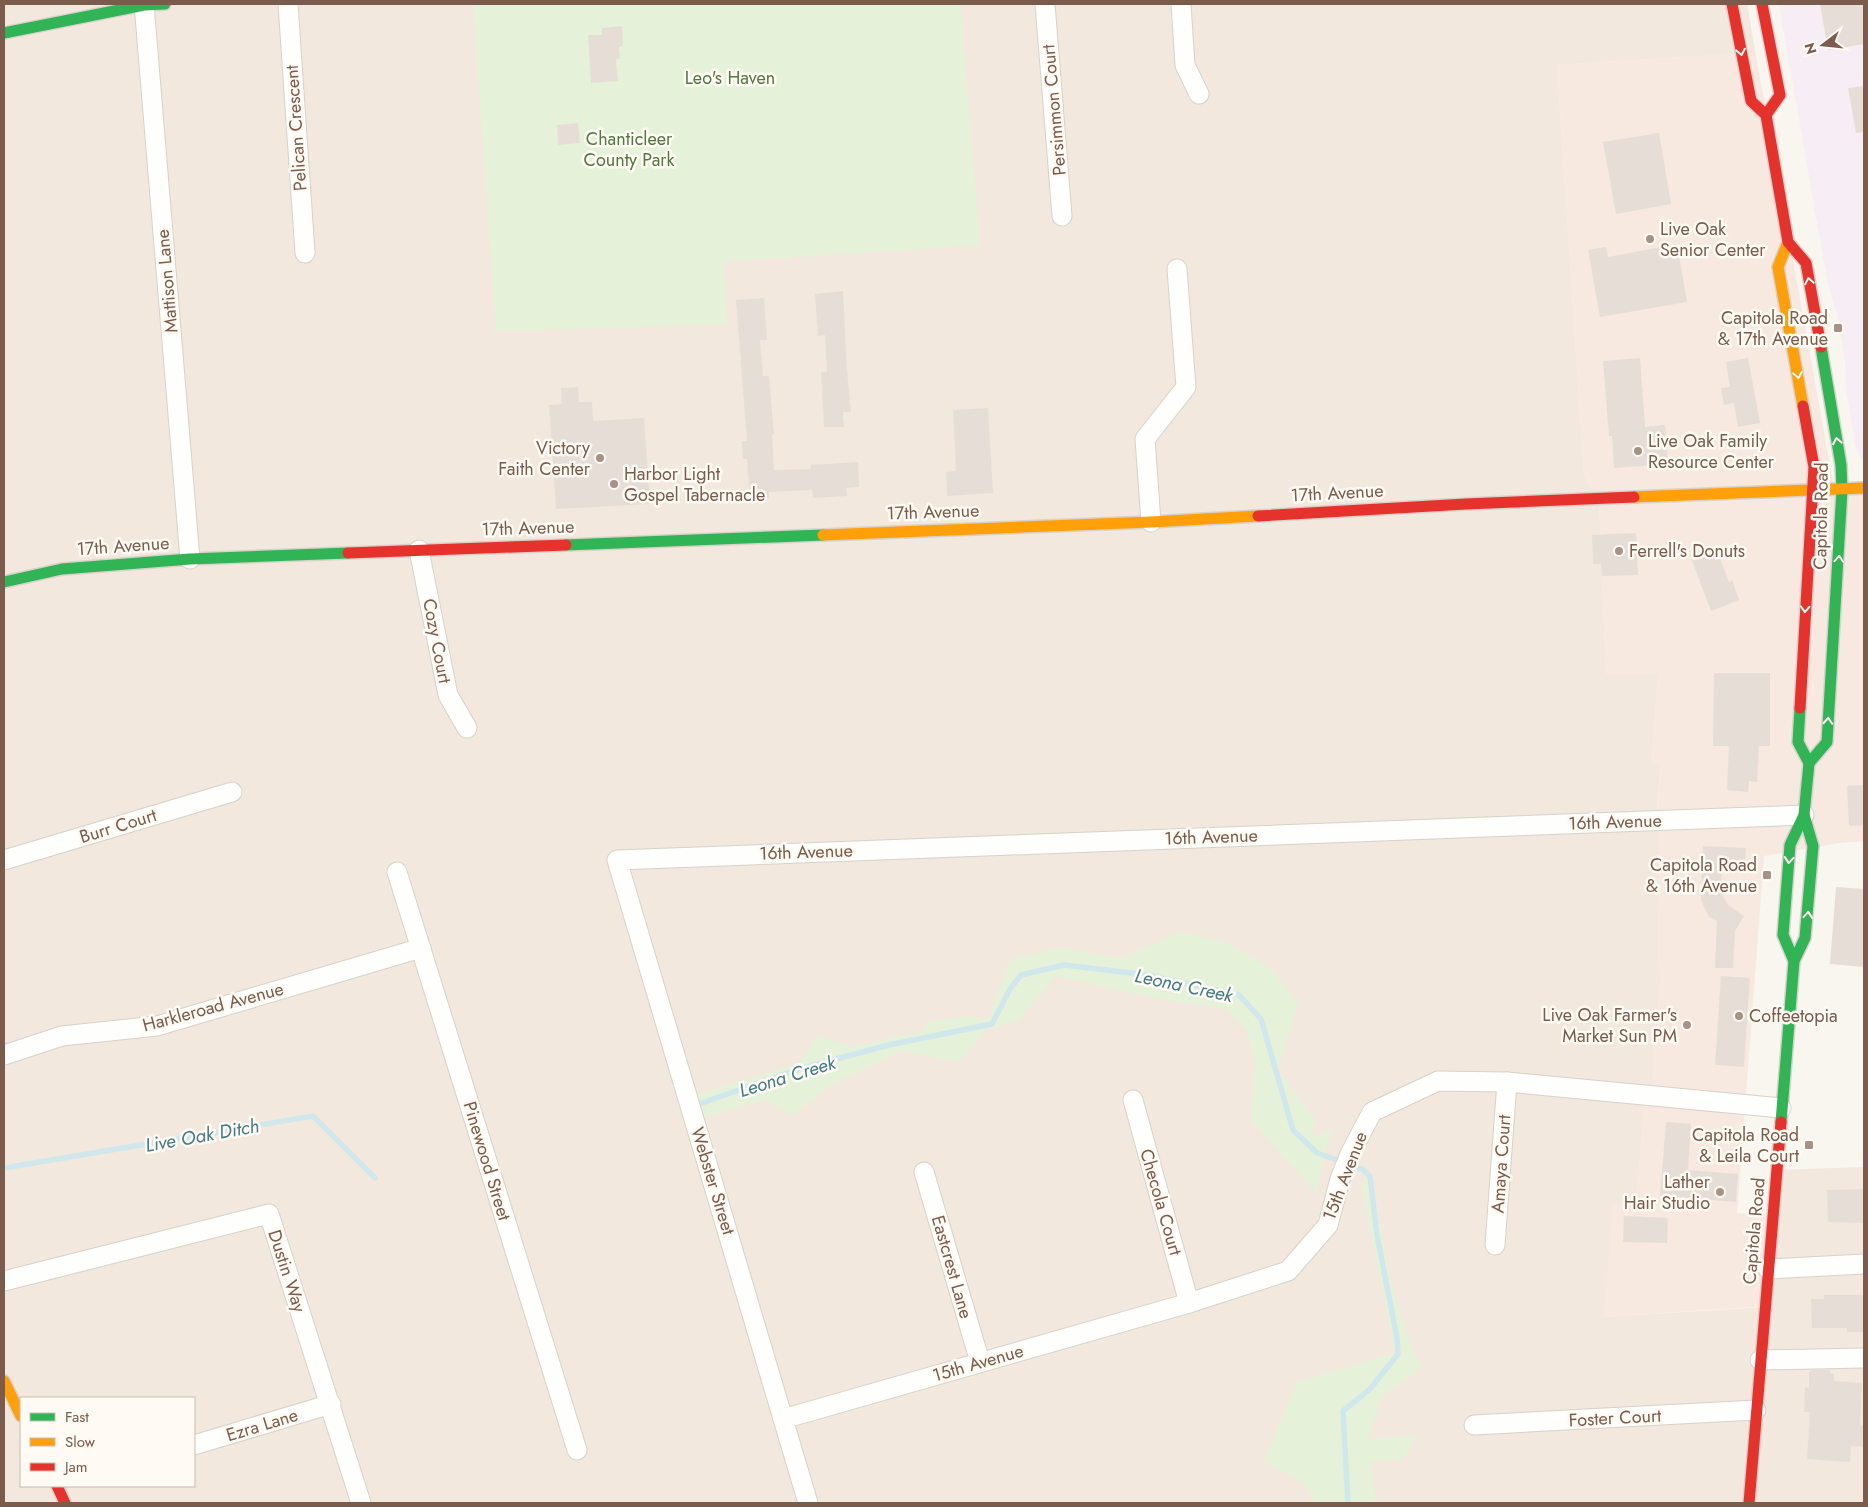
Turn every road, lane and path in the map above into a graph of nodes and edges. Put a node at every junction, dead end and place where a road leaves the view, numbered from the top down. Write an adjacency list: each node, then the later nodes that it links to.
1 (165, 4): 7 (main road)
2 (288, 4): 13 (street, Pelican Crescent)
3 (1045, 4): 11 (street, Persimmon Court)
4 (1181, 4): 9 (street)
5 (1732, 4): 10 (main road, one-way to 10)
6 (1762, 4): 10 (main road)
7 (144, 5): 8 (main road); 20 (street, Mattison Lane)
8 (4, 33)
9 (1199, 94)
10 (1766, 115): 12 (main road)
11 (1062, 216)
12 (1788, 242): 16 (main road, Capitola Road, one-way to 12); 17 (main road, Capitola Road, one-way to 17)
13 (305, 253)
14 (1177, 268): 18 (street)
15 (1864, 488): 16 (main road, 17th Avenue)
16 (1842, 490): 17 (main road, 17th Avenue); 23 (main road, Capitola Road, one-way to 16)
17 (1812, 491): 18 (main road, 17th Avenue); 23 (main road, Capitola Road, one-way to 23)
18 (1151, 522): 19 (main road, 17th Avenue)
19 (419, 550): 20 (main road, 17th Avenue); 22 (street, Cozy Court)
20 (190, 559): 21 (main road, 17th Avenue)
21 (4, 582)
22 (467, 728)
23 (1809, 763): 25 (main road, Capitola Road)
24 (232, 792): 26 (street, Burr Court)
25 (1804, 815): 27 (street, 16th Avenue); 30 (main road, Capitola Road, one-way to 25); 30 (main road, Capitola Road, one-way to 30)
26 (4, 860)
27 (617, 860): 48 (street, Webster Street)
28 (397, 872): 29 (street, Pinewood Street)
29 (420, 948): 31 (street, Harkleroad Avenue); 51 (street, Pinewood Street)
30 (1794, 961): 34 (main road, Capitola Road)
31 (4, 1055)
32 (1508, 1082): 34 (street, 15th Avenue); 36 (street, Amaya Court); 40 (street, 15th Avenue)
33 (1133, 1100): 40 (street, Checola Court)
34 (1781, 1108): 38 (main road, Capitola Road)
35 (924, 1172): 43 (street, Eastcrest Lane)
36 (1495, 1245)
37 (1864, 1264): 38 (street)
38 (1768, 1269): 42 (main road, Capitola Road)
39 (4, 1281): 45 (street, Dustin Way)
40 (1189, 1303): 43 (street, 15th Avenue)
41 (1864, 1358): 42 (street)
42 (1760, 1360): 46 (main road, Capitola Road)
43 (980, 1362): 48 (street, 15th Avenue)
44 (4, 1381): 47 (main road)
45 (331, 1404): 50 (street, Ezra Lane); 52 (street, Dustin Way)
46 (1756, 1410): 49 (street, Foster Court); 54 (main road, Capitola Road)
47 (20, 1414)
48 (783, 1419): 53 (street, Webster Street)
49 (1474, 1425)
50 (195, 1445)
51 (577, 1450)
52 (361, 1503)
53 (808, 1503)
54 (1750, 1503)

